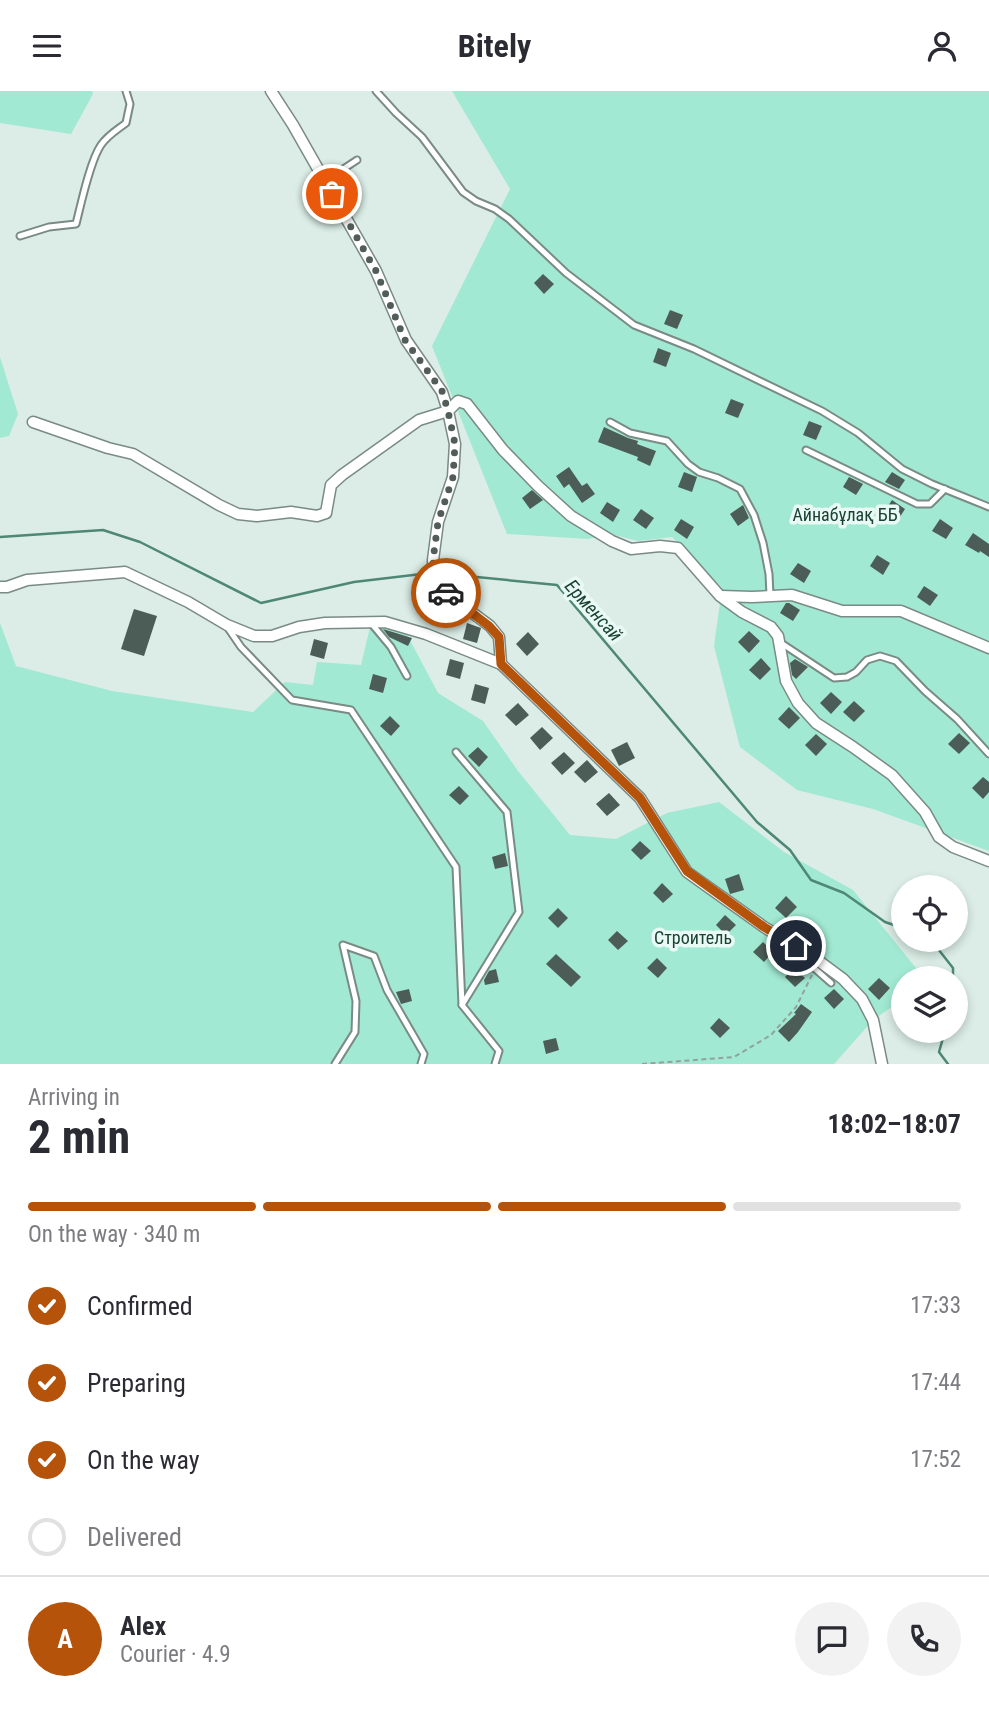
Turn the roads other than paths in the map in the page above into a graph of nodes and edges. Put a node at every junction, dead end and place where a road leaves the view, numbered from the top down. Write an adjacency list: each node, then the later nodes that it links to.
1 (126, 91): 6 (lane)
2 (271, 91): 5 (street)
3 (376, 91): 11 (lane)
4 (357, 160): 5 (lane)
5 (325, 181): 7 (street)
6 (20, 236)
7 (448, 411): 8 (street); 14 (street); 20 (street)
8 (33, 422)
9 (610, 422): 15 (lane)
10 (806, 450): 11 (lane)
11 (945, 489): 12 (lane)
12 (989, 507)
13 (0, 587): 17 (street)
14 (720, 596): 15 (street); 18 (street)
15 (770, 596): 19 (street)
16 (371, 623): 17 (street); 20 (street); 21 (lane)
17 (227, 625): 27 (lane)
18 (779, 641): 23 (lane); 24 (street)
19 (989, 648)
20 (501, 664): 25 (street)
21 (407, 676)
22 (456, 753): 27 (lane)
23 (989, 754)
24 (989, 861)
25 (813, 956): 26 (lane); 31 (street)
26 (831, 983)
27 (462, 1005): 30 (lane)
28 (335, 1064): 29 (lane)
29 (421, 1064)
30 (495, 1064)
31 (882, 1064)

